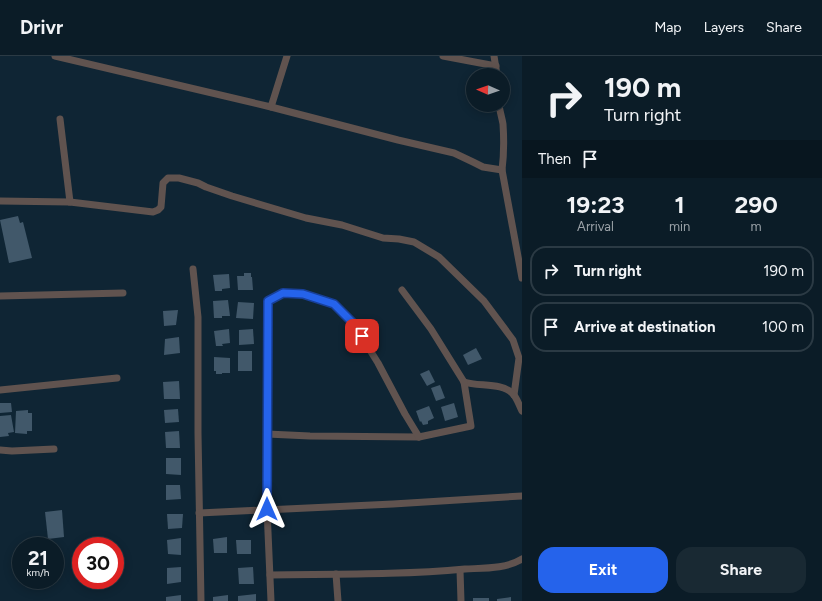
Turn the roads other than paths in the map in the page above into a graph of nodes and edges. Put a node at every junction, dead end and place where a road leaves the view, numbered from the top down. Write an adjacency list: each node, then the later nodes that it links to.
1 (55, 56): 6 (street)
2 (287, 56): 6 (street)
3 (443, 56): 5 (street)
4 (494, 56): 5 (street)
5 (496, 66)
6 (271, 107): 9 (street)
7 (500, 112): 9 (street)
8 (60, 119): 11 (street)
9 (502, 170): 13 (street)
10 (0, 201): 11 (street)
11 (70, 202): 20 (street)
12 (193, 269): 28 (street)
13 (522, 278)
14 (402, 290): 18 (street)
15 (123, 293): 16 (street)
16 (0, 296)
17 (117, 378): 19 (street)
18 (464, 382): 20 (street); 23 (street)
19 (0, 390)
20 (514, 395): 21 (street)
21 (522, 411)
22 (267, 434): 23 (street); 23 (street); 27 (street)
23 (419, 437)
24 (54, 449): 25 (street)
25 (0, 450)
26 (522, 496): 27 (street)
27 (267, 509): 28 (street); 32 (street)
28 (199, 513): 33 (street)
29 (522, 559): 30 (street)
30 (460, 570): 31 (street); 36 (street)
31 (336, 574): 32 (street); 35 (street)
32 (270, 575): 34 (street)
33 (201, 601)
34 (271, 601)
35 (338, 601)
36 (461, 601)

